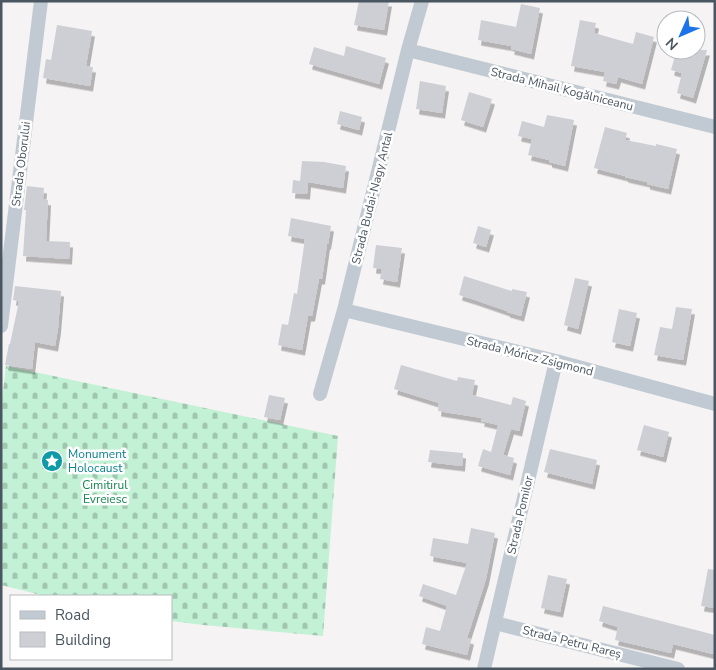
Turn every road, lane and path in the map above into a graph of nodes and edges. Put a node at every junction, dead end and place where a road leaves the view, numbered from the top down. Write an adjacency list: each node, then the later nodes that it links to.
1 (40, 1): 6 (street, Strada Oborului)
2 (422, 1): 3 (street, Strada Budai-Nagy Antal)
3 (408, 50): 4 (street, Strada Mihail Kogălniceanu); 5 (street, Strada Budai-Nagy Antal)
4 (715, 127)
5 (344, 310): 7 (street, Strada Móricz Zsigmond); 8 (street, Strada Budai-Nagy Antal)
6 (1, 326)
7 (556, 361): 9 (street, Strada Móricz Zsigmond); 10 (street, Strada Pomilor)
8 (320, 394)
9 (715, 404)
10 (495, 623): 11 (street, Strada Pomilor); 12 (street, Strada Petru Rareș)
11 (484, 669)
12 (678, 669)

